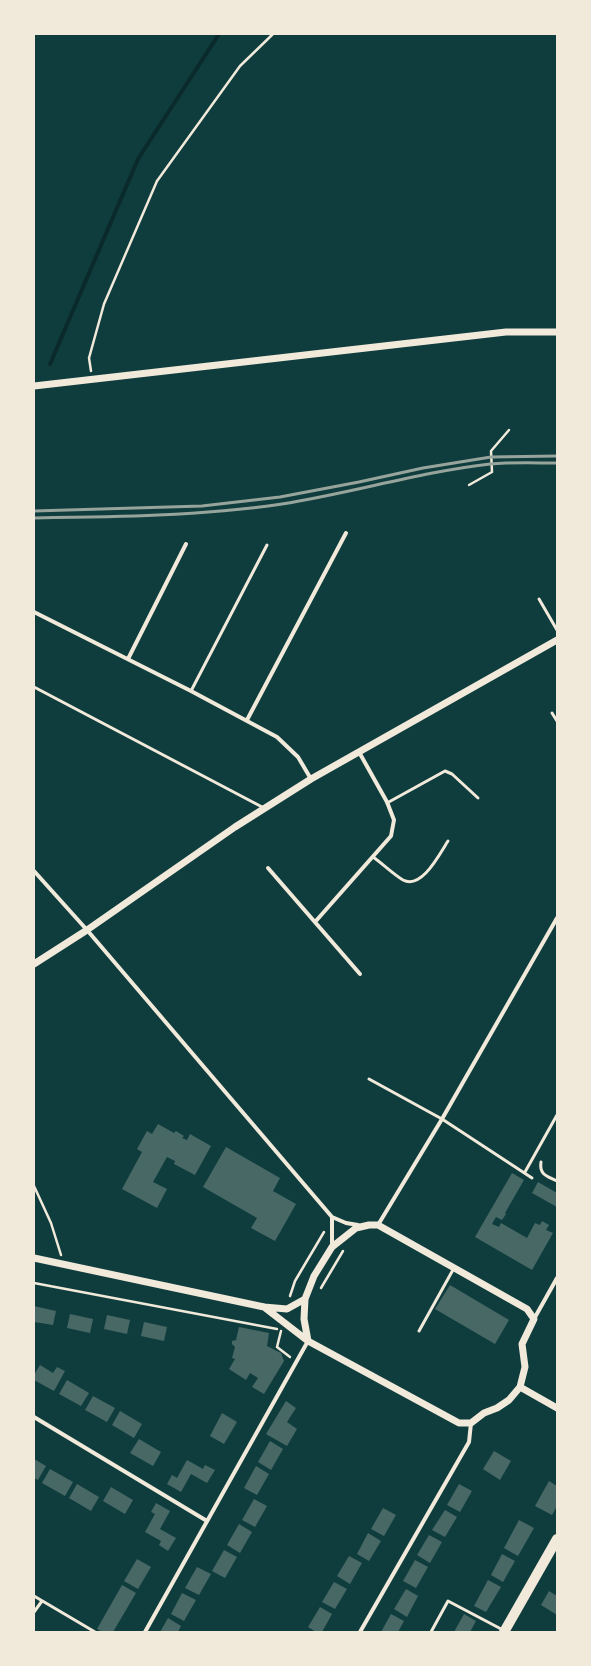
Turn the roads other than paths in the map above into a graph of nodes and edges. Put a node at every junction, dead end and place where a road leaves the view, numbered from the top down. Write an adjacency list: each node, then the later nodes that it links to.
1 (557, 332): 2 (street)
2 (34, 386)
3 (346, 533): 14 (street)
4 (186, 544): 10 (street)
5 (267, 545): 12 (lane)
6 (539, 599): 8 (lane)
7 (34, 612): 10 (street)
8 (557, 630)
9 (557, 640): 16 (street)
10 (128, 659): 12 (street)
11 (34, 687): 20 (lane)
12 (191, 691): 14 (street)
13 (552, 713): 15 (lane)
14 (247, 720): 17 (street)
15 (557, 721)
16 (359, 752): 17 (street); 19 (street)
17 (311, 779): 20 (street)
18 (478, 798): 19 (lane)
19 (387, 803): 22 (street)
20 (264, 808): 27 (street)
21 (448, 841): 22 (lane)
22 (373, 857): 26 (street)
23 (268, 868): 26 (street)
24 (34, 871): 27 (street)
25 (557, 918): 32 (street)
26 (315, 922): 29 (street)
27 (87, 930): 28 (street); 37 (street)
28 (34, 964)
29 (360, 974)
30 (369, 1079): 32 (lane)
31 (557, 1116): 34 (lane)
32 (442, 1119): 34 (lane); 38 (street)
33 (541, 1162): 36 (lane)
34 (525, 1172): 35 (lane)
35 (532, 1178)
36 (557, 1181)
37 (332, 1217): 39 (street); 40 (street)
38 (378, 1225): 39 (street); 42 (street)
39 (363, 1226): 40 (street)
40 (332, 1247): 44 (street)
41 (34, 1258): 45 (street)
42 (454, 1268): 46 (street); 47 (lane)
43 (557, 1278): 46 (street)
44 (305, 1299): 45 (street); 48 (street)
45 (264, 1306): 48 (street)
46 (534, 1319): 49 (street)
47 (419, 1331)
48 (308, 1341): 52 (street); 53 (street)
49 (520, 1387): 50 (street); 52 (street)
50 (557, 1408)
51 (34, 1417): 53 (street)
52 (471, 1423): 60 (street)
53 (207, 1521): 59 (street)
54 (557, 1539): 62 (main road)
55 (34, 1596): 56 (lane)
56 (42, 1601): 57 (lane); 58 (lane)
57 (34, 1612)
58 (95, 1632)
59 (145, 1632)
60 (360, 1632)
61 (431, 1632): 62 (lane)
62 (504, 1632)

